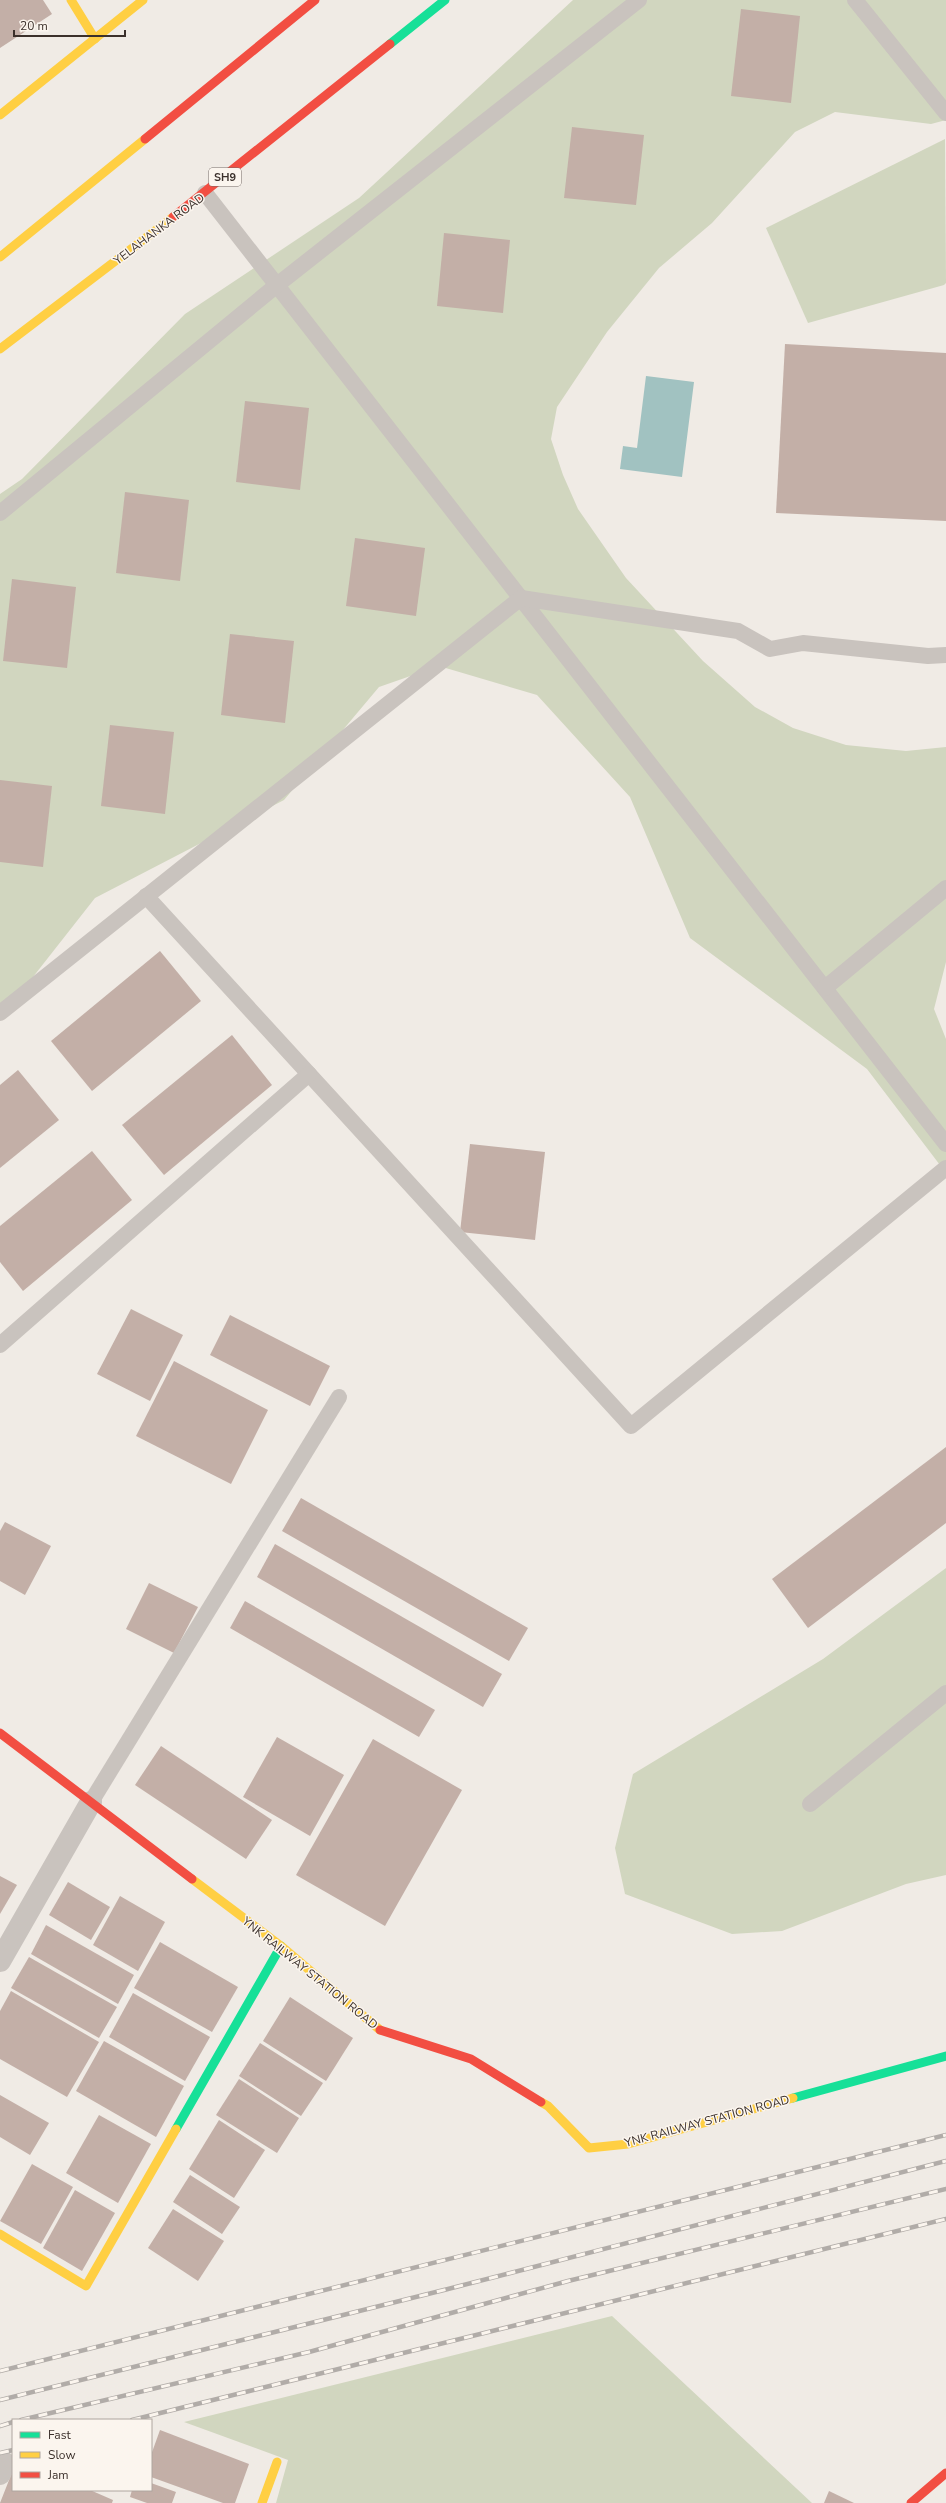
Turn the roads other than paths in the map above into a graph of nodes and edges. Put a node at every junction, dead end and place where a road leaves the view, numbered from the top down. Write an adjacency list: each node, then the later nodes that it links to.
1 (71, 0): 7 (street)
2 (143, 0): 7 (street)
3 (315, 0): 11 (street)
4 (445, 0): 10 (street, YELAHANKA ROAD / SH9)
5 (638, 0): 12 (lane)
6 (855, 0): 8 (lane)
7 (95, 39): 9 (street)
8 (946, 112)
9 (0, 115)
10 (205, 193): 12 (lane); 13 (street, YELAHANKA ROAD / SH9)
11 (0, 257)
12 (277, 285): 14 (lane); 15 (lane)
13 (0, 349)
14 (0, 513)
15 (521, 598): 16 (lane); 18 (lane); 19 (lane)
16 (946, 654)
17 (946, 888): 19 (lane)
18 (146, 896): 20 (lane); 21 (lane)
19 (824, 988): 22 (lane)
20 (0, 1013)
21 (309, 1074): 23 (lane); 24 (lane)
22 (946, 1144)
23 (946, 1168)
24 (0, 1345)
25 (339, 1397): 28 (lane)
26 (946, 1693): 29 (lane)
27 (0, 1733): 28 (street, YNK RAILWAY STATION ROAD)
28 (91, 1802): 30 (street, YNK RAILWAY STATION ROAD); 31 (street)
29 (810, 1804)
30 (281, 1946): 32 (street, YNK RAILWAY STATION ROAD); 33 (street)
31 (0, 1961)
32 (946, 2056)
33 (0, 2234)
34 (277, 2462): 36 (street)
35 (946, 2473): 37 (street)
36 (262, 2503)
37 (911, 2503)

